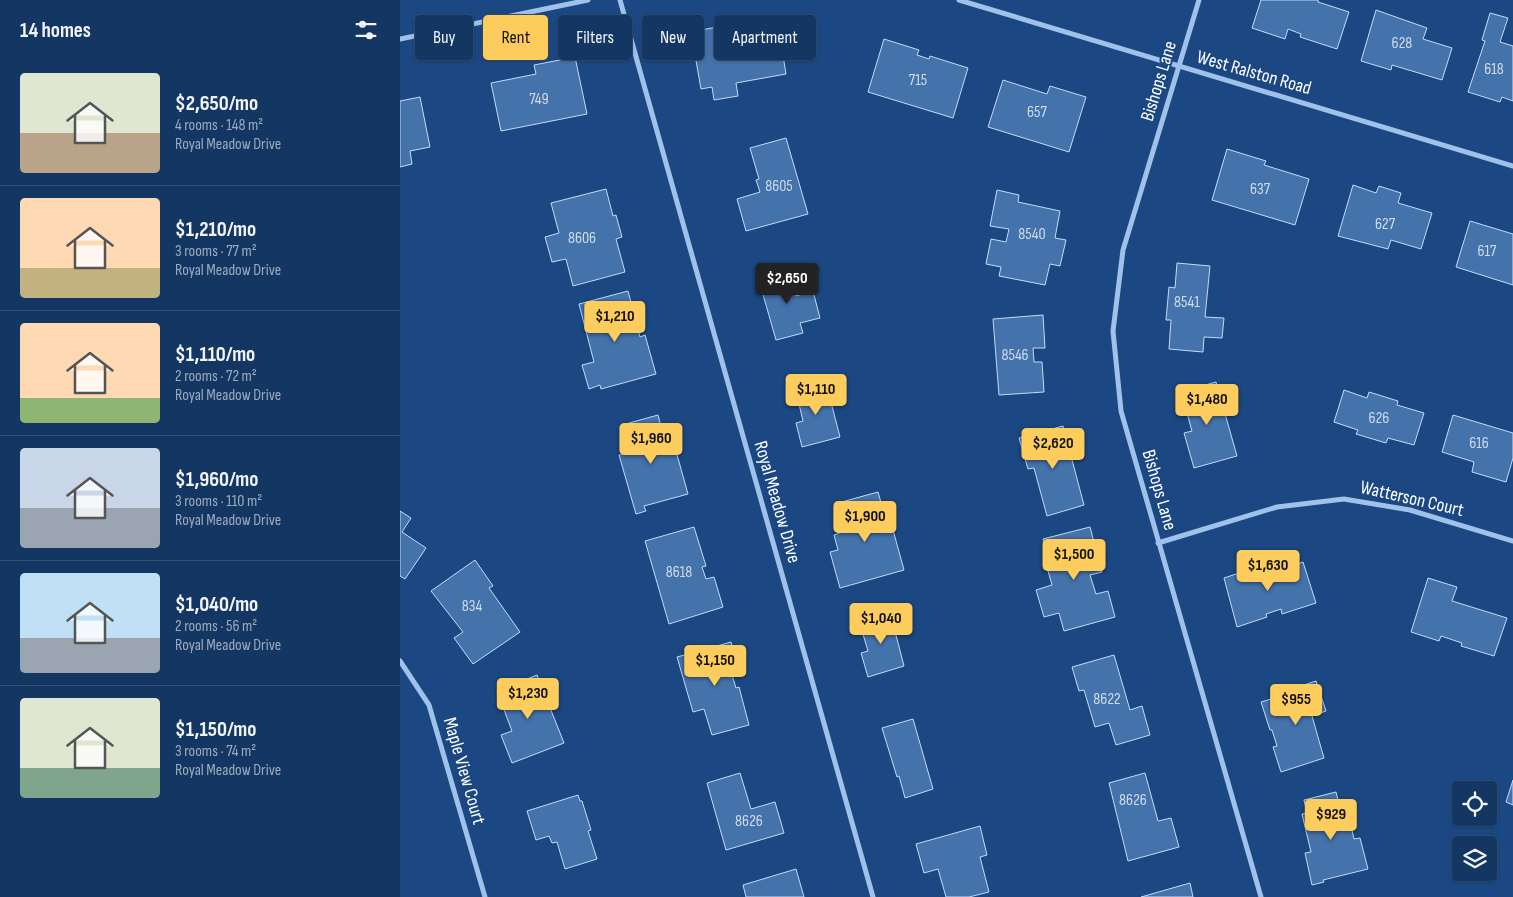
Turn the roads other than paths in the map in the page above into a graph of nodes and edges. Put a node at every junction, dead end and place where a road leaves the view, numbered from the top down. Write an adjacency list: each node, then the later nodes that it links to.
1 (588, 0): 5 (street)
2 (620, 0): 12 (street, Royal Meadow Drive)
3 (959, 0): 6 (street, West Ralston Road)
4 (1199, 0): 6 (street, Bishops Lane)
5 (400, 39)
6 (1178, 67): 7 (street, West Ralston Road); 9 (street, Bishops Lane)
7 (1513, 166)
8 (1513, 541): 9 (street, Watterson Court)
9 (1158, 543): 13 (street, Bishops Lane)
10 (400, 661): 11 (street, Maple View Court)
11 (485, 897)
12 (873, 897)
13 (1261, 897)

